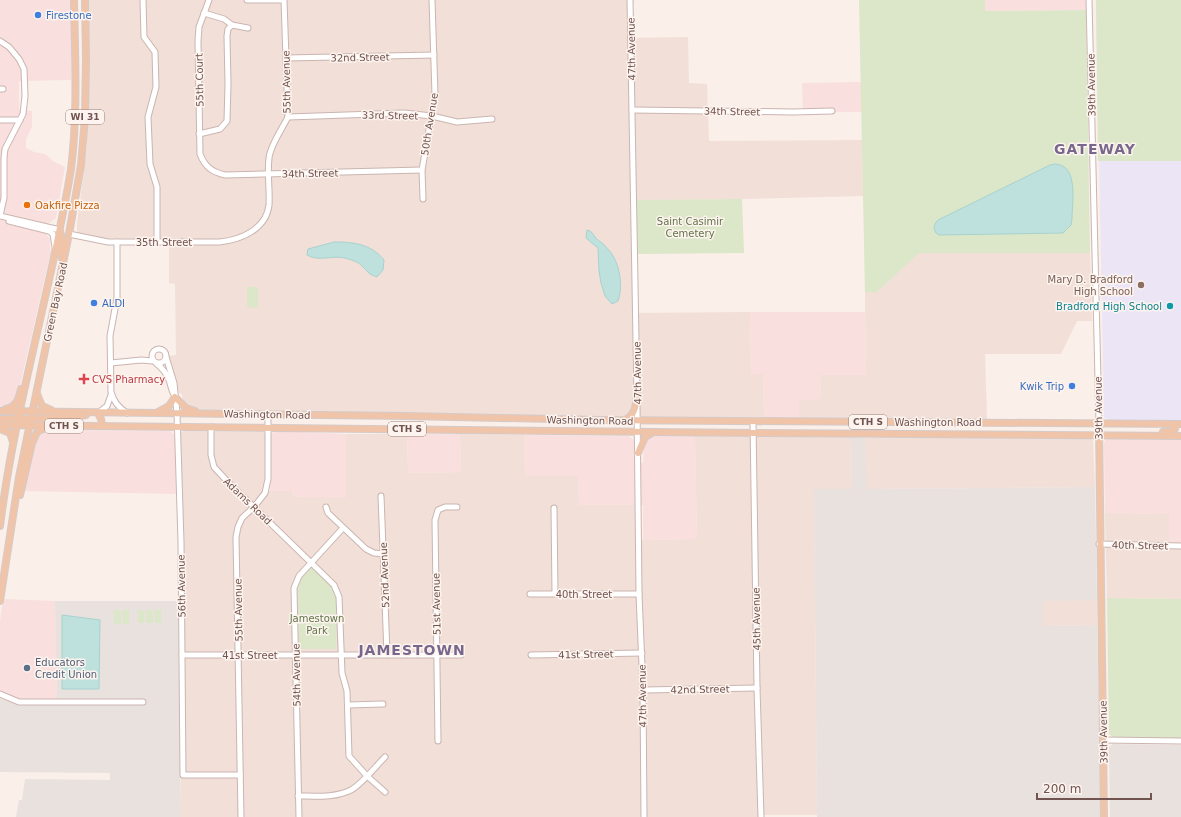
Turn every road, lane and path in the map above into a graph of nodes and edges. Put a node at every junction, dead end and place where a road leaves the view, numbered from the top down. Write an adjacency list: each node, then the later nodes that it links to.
1 (74, 0): 28 (main road, Green Bay Road / WI 31)
2 (85, 0): 33 (main road, Green Bay Road / WI 31)
3 (143, 0): 35 (street)
4 (209, 0): 10 (street, 55th Court)
5 (247, 0): 6 (street)
6 (284, 0): 15 (street, 55th Avenue)
7 (432, 0): 14 (street, 50th Avenue)
8 (630, 0): 16 (street, 47th Avenue)
9 (1089, 0): 65 (street, 39th Avenue)
10 (204, 12): 11 (street); 23 (street, 55th Court)
11 (232, 25): 12 (street); 23 (street)
12 (248, 28)
13 (0, 41): 22 (street)
14 (434, 55): 15 (street, 32nd Street); 18 (street, 50th Avenue)
15 (286, 58): 19 (street, 55th Avenue)
16 (632, 110): 17 (street, 34th Street); 46 (street, 47th Avenue)
17 (832, 111)
18 (432, 116): 19 (street, 33rd Street); 20 (street, 33rd Street); 25 (street, 50th Avenue)
19 (288, 117): 26 (street, 55th Avenue)
20 (492, 119)
21 (0, 120): 22 (street)
22 (20, 120): 29 (street)
23 (199, 134): 24 (street, 55th Court)
24 (203, 162): 26 (street, 34th Street)
25 (422, 170): 26 (street, 34th Street); 27 (street, 50th Avenue)
26 (269, 174): 31 (street, 55th Avenue)
27 (424, 199)
28 (64, 210): 32 (main road, Green Bay Road / WI 31); 33 (main road)
29 (0, 216): 32 (street)
30 (0, 219): 36 (street)
31 (256, 229): 35 (street, 35th Street)
32 (60, 231): 36 (main road, Green Bay Road / WI 31); 37 (main road)
33 (70, 234): 34 (street, 35th Street); 37 (main road, Green Bay Road / WI 31)
34 (117, 242): 35 (street, 35th Street); 43 (street)
35 (157, 242)
36 (55, 249): 38 (main road, Green Bay Road / WI 31)
37 (64, 261): 44 (main road, Green Bay Road / WI 31)
38 (34, 348): 48 (main road); 49 (main road, Green Bay Road / WI 31)
39 (152, 353): 40 (street); 41 (street); 42 (street)
40 (166, 357): 42 (street); 47 (street, 56th Avenue)
41 (141, 360): 42 (street); 43 (street)
42 (155, 362): 47 (street, 56th Avenue)
43 (111, 363): 45 (street)
44 (37, 392): 50 (main road, Green Bay Road / WI 31); 51 (main road)
45 (111, 392): 52 (street); 53 (street)
46 (637, 393): 62 (main road); 63 (street, 47th Avenue)
47 (175, 397): 54 (main road); 55 (street, 56th Avenue); 56 (main road)
48 (0, 410): 49 (main road, Washington Road / CTH S)
49 (20, 411): 50 (main road, Washington Road / CTH S); 61 (main road, Green Bay Road / WI 31)
50 (33, 411): 51 (main road, Washington Road / CTH S); 59 (main road, Green Bay Road / WI 31); 61 (main road)
51 (82, 412): 52 (main road, Washington Road / CTH S)
52 (98, 413): 53 (main road, Washington Road / CTH S); 59 (main road); 71 (main road)
53 (127, 413): 54 (main road, Washington Road / CTH S)
54 (157, 413): 55 (main road, Washington Road / CTH S)
55 (177, 413): 56 (main road, Washington Road / CTH S); 72 (street, 56th Avenue)
56 (216, 414): 57 (main road, Washington Road / CTH S)
57 (268, 414): 58 (main road, Washington Road / CTH S); 74 (street, 55th Avenue)
58 (406, 416): 62 (main road, Washington Road / CTH S); 76 (main road)
59 (31, 418): 68 (main road); 69 (main road, Green Bay Road / WI 31)
60 (0, 419): 61 (main road)
61 (18, 419): 68 (main road, Green Bay Road / WI 31)
62 (622, 420): 63 (main road, Washington Road / CTH S)
63 (638, 420): 64 (main road, Washington Road / CTH S); 77 (street, 47th Avenue)
64 (753, 422): 65 (main road, Washington Road / CTH S); 79 (street, 45th Avenue)
65 (1098, 423): 66 (main road, Washington Road); 80 (main road, 39th Avenue)
66 (1178, 424): 81 (main road)
67 (0, 425): 68 (main road, Washington Road / CTH S)
68 (17, 426): 69 (main road, Washington Road / CTH S); 83 (main road, Green Bay Road / WI 31)
69 (30, 426): 70 (main road, Washington Road / CTH S); 90 (main road, Green Bay Road / WI 31)
70 (51, 426): 71 (main road, Washington Road / CTH S); 90 (main road)
71 (98, 426): 72 (main road, Washington Road / CTH S)
72 (177, 427): 73 (main road, Washington Road / CTH S); 104 (street, 56th Avenue)
73 (211, 427): 74 (main road, Washington Road / CTH S); 87 (street, Adams Road)
74 (268, 428): 76 (main road, Washington Road / CTH S); 87 (street, 55th Avenue)
75 (0, 429): 83 (main road)
76 (406, 429): 77 (main road, Washington Road / CTH S)
77 (637, 432): 78 (main road, Washington Road / CTH S); 84 (street, 47th Avenue)
78 (653, 432): 79 (main road, Washington Road / CTH S); 84 (main road)
79 (754, 433): 80 (main road, Washington Road / CTH S); 110 (street, 45th Avenue)
80 (1099, 435): 81 (main road, Washington Road); 93 (main road, 39th Avenue)
81 (1142, 435): 82 (main road, Washington Road)
82 (1181, 436)
83 (13, 445): 91 (main road, Green Bay Road / WI 31)
84 (638, 453): 99 (street, 47th Avenue)
85 (381, 496): 95 (street, 52nd Avenue)
86 (326, 506): 92 (street)
87 (254, 507): 96 (street, Adams Road); 105 (street, 55th Avenue)
88 (457, 507): 107 (street, 51st Avenue)
89 (554, 508): 97 (street)
90 (14, 513): 100 (main road, Green Bay Road / WI 31)
91 (0, 526)
92 (343, 528): 95 (street); 96 (street, 54th Avenue)
93 (1100, 544): 94 (street, 40th Street); 116 (main road, 39th Avenue)
94 (1181, 546)
95 (384, 554): 103 (street, 52nd Avenue)
96 (312, 563): 102 (street, Adams Road); 106 (street, 54th Avenue)
97 (555, 593): 98 (street, 40th Street); 99 (street, 40th Street)
98 (530, 594)
99 (639, 594): 101 (street, 47th Avenue)
100 (0, 601)
101 (642, 653): 109 (street, 41st Street); 111 (street, 47th Avenue)
102 (341, 654): 103 (street, 41st Street); 106 (street, 41st Street); 115 (street, Adams Road)
103 (387, 654): 107 (street, 41st Street)
104 (182, 655): 105 (street, 41st Street); 120 (street, 56th Avenue)
105 (239, 655): 106 (street, 41st Street); 120 (street, 55th Avenue)
106 (295, 655): 123 (street, 54th Avenue)
107 (437, 655): 108 (street, 41st Street); 117 (street, 51st Avenue)
108 (461, 655)
109 (531, 655)
110 (757, 688): 111 (street, 42nd Street); 127 (street, 45th Avenue)
111 (643, 690): 126 (street, 47th Avenue)
112 (0, 694): 113 (street)
113 (142, 702)
114 (383, 704): 115 (street)
115 (348, 705): 121 (street, Adams Road)
116 (1103, 740): 118 (street); 128 (main road, 39th Avenue)
117 (438, 741)
118 (1181, 741)
119 (384, 757): 121 (street)
120 (240, 775): 124 (street, 55th Avenue)
121 (367, 776): 122 (street, Adams Road); 123 (street)
122 (385, 792)
123 (298, 796): 125 (street, 54th Avenue)
124 (241, 817)
125 (299, 817)
126 (644, 817)
127 (761, 817)
128 (1104, 817)

